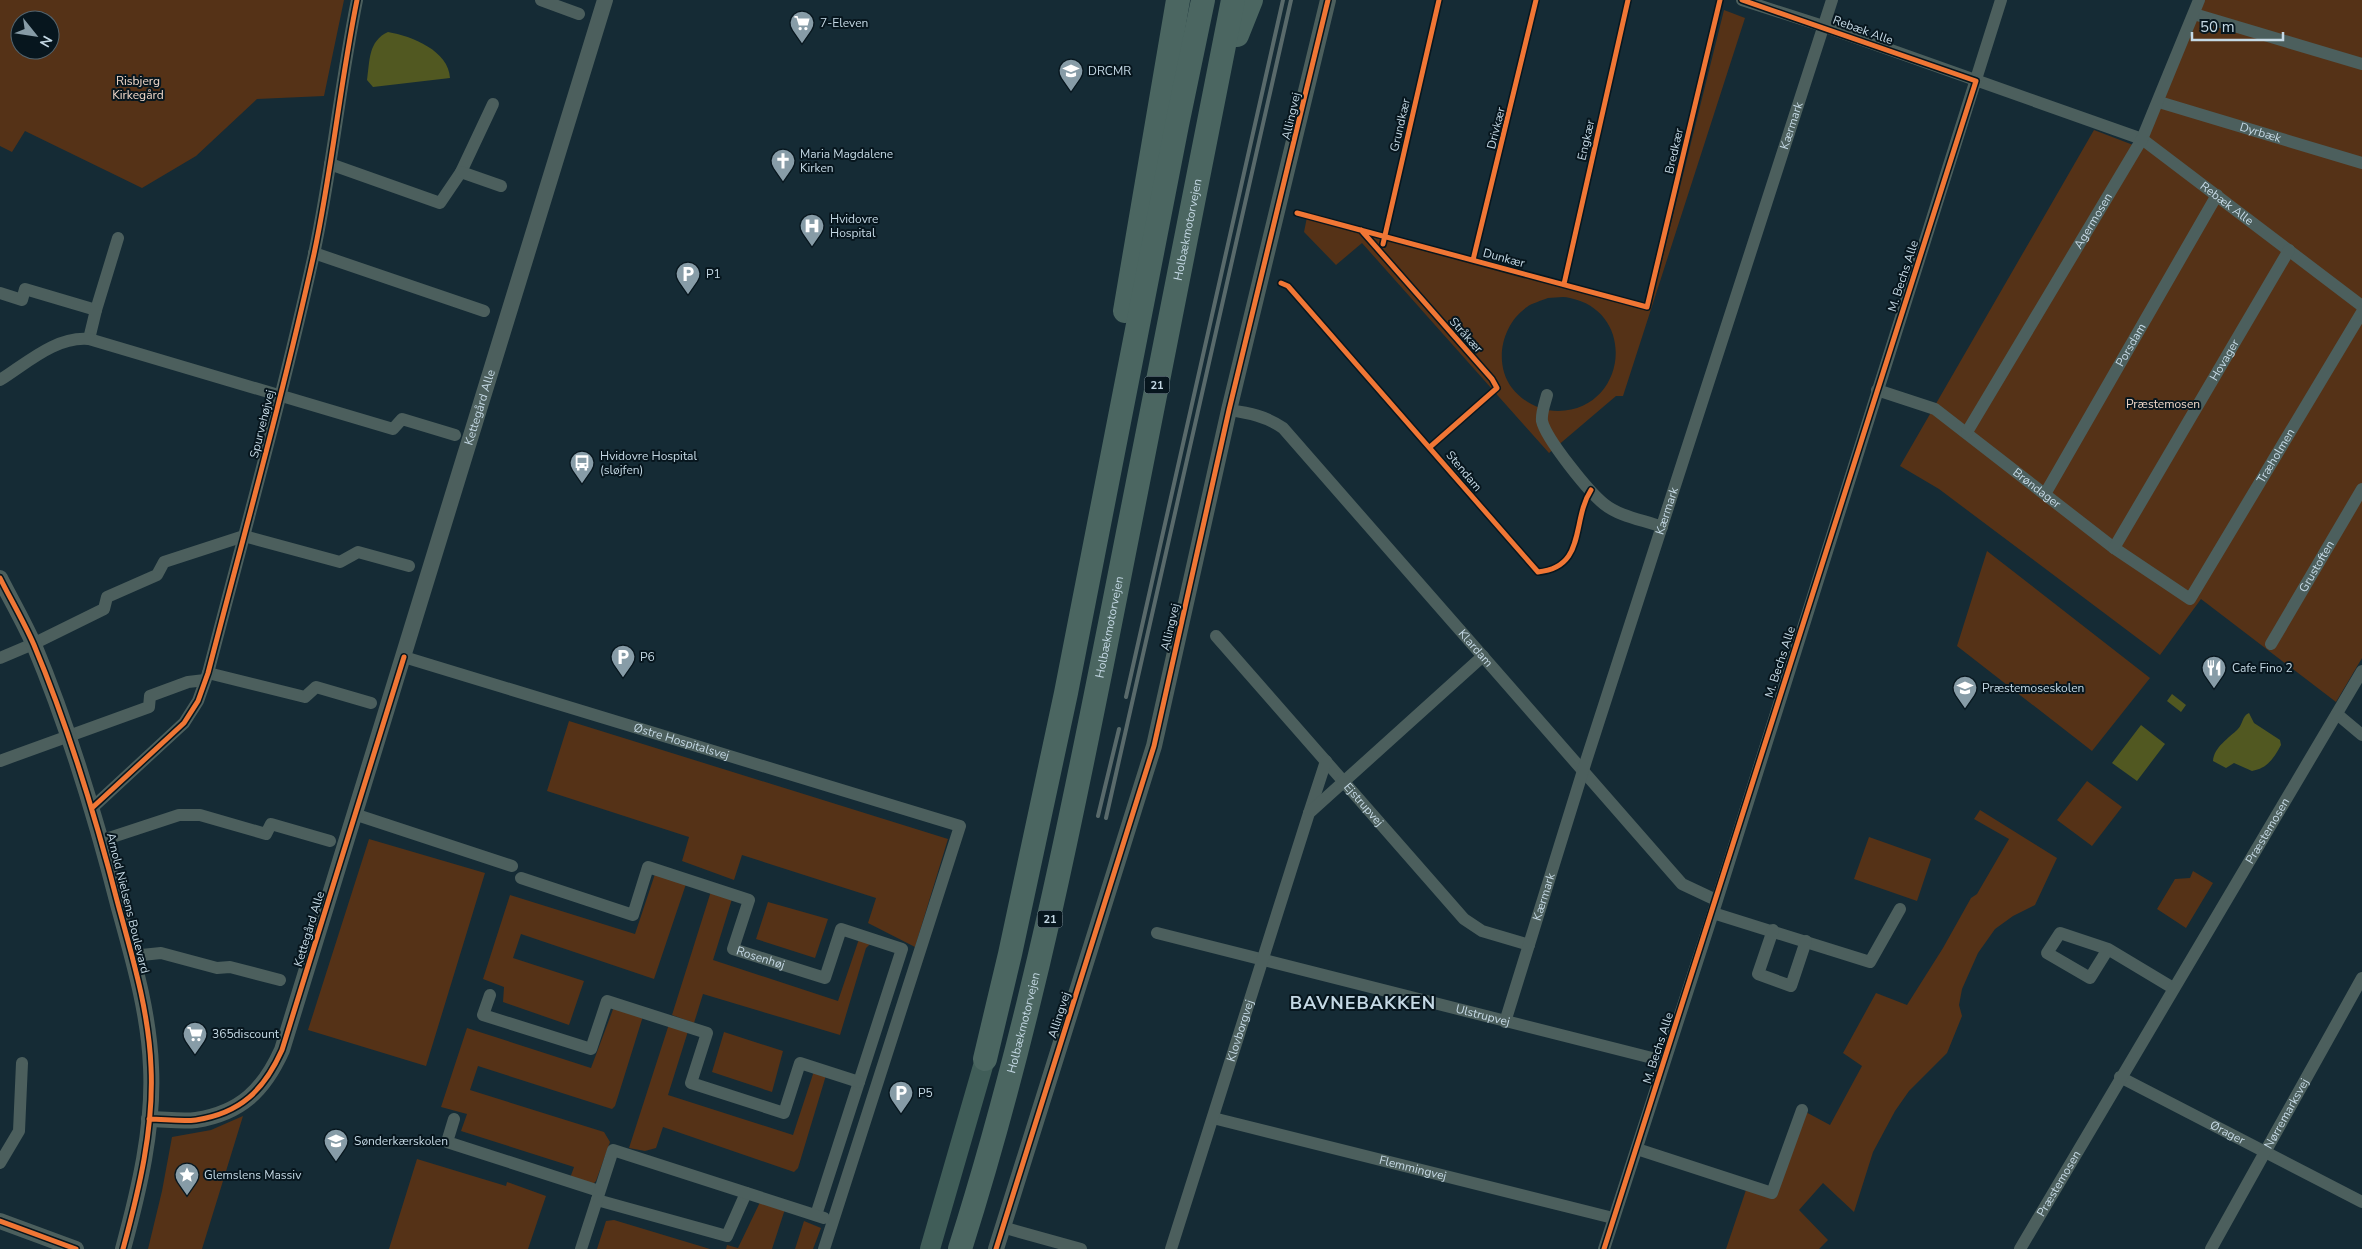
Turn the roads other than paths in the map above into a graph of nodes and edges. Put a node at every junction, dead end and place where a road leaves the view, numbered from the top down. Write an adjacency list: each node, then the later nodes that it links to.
1 (357, 0): 23 (street, Spurvehøjvej)
2 (541, 0): 13 (street)
3 (605, 0): 56 (street, Kettegård Alle)
4 (1178, 0): 51 (highway)
5 (1203, 0): 51 (highway, 21)
6 (1233, 0): 18 (highway, Holbækmotorvejen / 21)
7 (1251, 0): 18 (highway)
8 (1328, 0): 40 (street, Allingvej)
9 (1742, 0): 15 (street, Rebæk Alle)
10 (1832, 0): 15 (street, Kærmark)
11 (2001, 0): 17 (street, M. Bechs Alle)
12 (2199, 0): 14 (street, Agermosen)
13 (579, 14)
14 (2194, 14): 16 (street); 19 (street, Agermosen)
15 (1823, 26): 17 (street, Rebæk Alle); 45 (street, Kærmark)
16 (2362, 64)
17 (1976, 81): 21 (street, Rebæk Alle); 37 (street, M. Bechs Alle)
18 (1217, 83): 114 (highway, Holbækmotorvejen / 21)
19 (2159, 102): 21 (street, Agermosen); 22 (street, Dyrbæk)
20 (493, 104): 24 (street)
21 (2142, 140): 26 (street, Rebæk Alle); 41 (street, Agermosen)
22 (2362, 163)
23 (330, 164): 24 (street); 29 (street, Spurvehøjvej)
24 (461, 172): 25 (street)
25 (500, 186)
26 (2217, 195): 28 (street, Rebæk Alle); 44 (street, Porsdam)
27 (118, 238): 32 (street)
28 (2289, 250): 31 (street, Rebæk Alle); 47 (street, Hovager)
29 (314, 253): 33 (street); 38 (street, Spurvehøjvej)
30 (0, 293): 32 (street)
31 (2362, 306)
32 (96, 310): 35 (street)
33 (484, 311)
34 (2362, 312): 50 (street, Træholmen)
35 (89, 339): 36 (street, Spurvehøjvej); 38 (street, Spurvehøjvej)
36 (0, 380)
37 (1878, 390): 41 (street, Brøndager); 75 (street, M. Bechs Alle)
38 (280, 395): 42 (street, Spurvehøjvej); 46 (street, Spurvehøjvej)
39 (1547, 395): 45 (street)
40 (1229, 410): 55 (street, Klardam); 108 (street, Allingvej)
41 (1967, 432): 44 (street, Brøndager)
42 (455, 435)
43 (2362, 489): 54 (street, Grustoften)
44 (2045, 494): 47 (street, Brøndager)
45 (1662, 527): 66 (street, Kærmark)
46 (244, 536): 48 (street); 53 (street); 59 (street, Spurvehøjvej)
47 (2114, 548): 50 (street, Brøndager)
48 (409, 566)
49 (0, 578): 53 (street, Arnold Nielsens Boulevard)
50 (2190, 599)
51 (1085, 600): 89 (highway, 21)
52 (1216, 636): 65 (street, Ejstrupvej)
53 (34, 644): 57 (street); 63 (street, Arnold Nielsens Boulevard)
54 (2271, 644)
55 (1484, 656): 66 (street, Klardam); 67 (street)
56 (404, 657): 70 (street, Kettegård Alle); 107 (street, Østre Hospitalsvej)
57 (0, 658)
58 (2362, 672): 61 (street, Præstemosen)
59 (206, 676): 60 (street); 63 (street); 68 (street, Spurvehøjvej)
60 (371, 703)
61 (2337, 714): 62 (street); 86 (street, Præstemosen)
62 (2362, 735)
63 (69, 736): 64 (street); 68 (street, Arnold Nielsens Boulevard)
64 (0, 761)
65 (1326, 761): 67 (street, Ejstrupvej); 69 (street, Klovborgvej)
66 (1583, 770): 75 (street, Klardam); 80 (street, Kærmark)
67 (1344, 781): 69 (street); 80 (street, Ejstrupvej)
68 (92, 808): 71 (street, Arnold Nielsens Boulevard)
69 (1309, 813): 83 (street, Klovborgvej)
70 (354, 814): 73 (street); 96 (street, Kettegård Alle)
71 (102, 840): 72 (street, Arnold Nielsens Boulevard); 82 (street, Arnold Nielsens Boulevard)
72 (330, 841)
73 (512, 866)
74 (521, 878): 93 (street, Rosenhøj)
75 (1714, 906): 77 (street); 90 (street, M. Bechs Alle)
76 (1900, 910): 79 (street)
77 (1773, 930): 79 (street); 79 (street)
78 (1157, 933): 83 (street, Ulstrupvej)
79 (1806, 941)
80 (1528, 945): 88 (street, Kærmark)
81 (2108, 949): 81 (street); 86 (street)
82 (132, 956): 85 (street, Arnold Nielsens Boulevard); 96 (street, Arnold Nielsens Boulevard)
83 (1264, 960): 88 (street, Ulstrupvej); 95 (street, Klovborgvej)
84 (2362, 978): 99 (street, Nørremarksvej)
85 (280, 980)
86 (2173, 988): 92 (street, Præstemosen)
87 (490, 995): 93 (street)
88 (1505, 1022): 90 (street, Ulstrupvej)
89 (985, 1059): 113 (main road, 21)
90 (1664, 1061): 98 (street, M. Bechs Alle)
91 (22, 1063): 100 (street)
92 (2120, 1078): 99 (street, Ørager); 119 (street, Præstemosen)
93 (859, 1082): 104 (street, Rosenhøj)
94 (1802, 1110): 98 (street)
95 (1213, 1118): 105 (street, Flemmingvej); 117 (street, Klovborgvej)
96 (149, 1119): 110 (street, Arnold Nielsens Boulevard)
97 (454, 1120): 102 (street)
98 (1637, 1149): 105 (street, M. Bechs Alle)
99 (2265, 1152): 103 (street, Ørager); 120 (street, Nørremarksvej)
100 (0, 1163)
101 (746, 1193): 102 (street); 102 (street); 104 (street)
102 (598, 1195): 111 (street)
103 (2362, 1202)
104 (816, 1215): 107 (street)
105 (1614, 1218): 118 (street, M. Bechs Alle)
106 (0, 1221): 109 (street)
107 (833, 1221): 112 (street)
108 (1002, 1227): 115 (street, Allingvej); 116 (street)
109 (76, 1249)
110 (123, 1249)
111 (581, 1249)
112 (824, 1249)
113 (930, 1249)
114 (960, 1249)
115 (996, 1249)
116 (1081, 1249)
117 (1171, 1249)
118 (1604, 1249)
119 (2020, 1249)
120 (2211, 1249)

